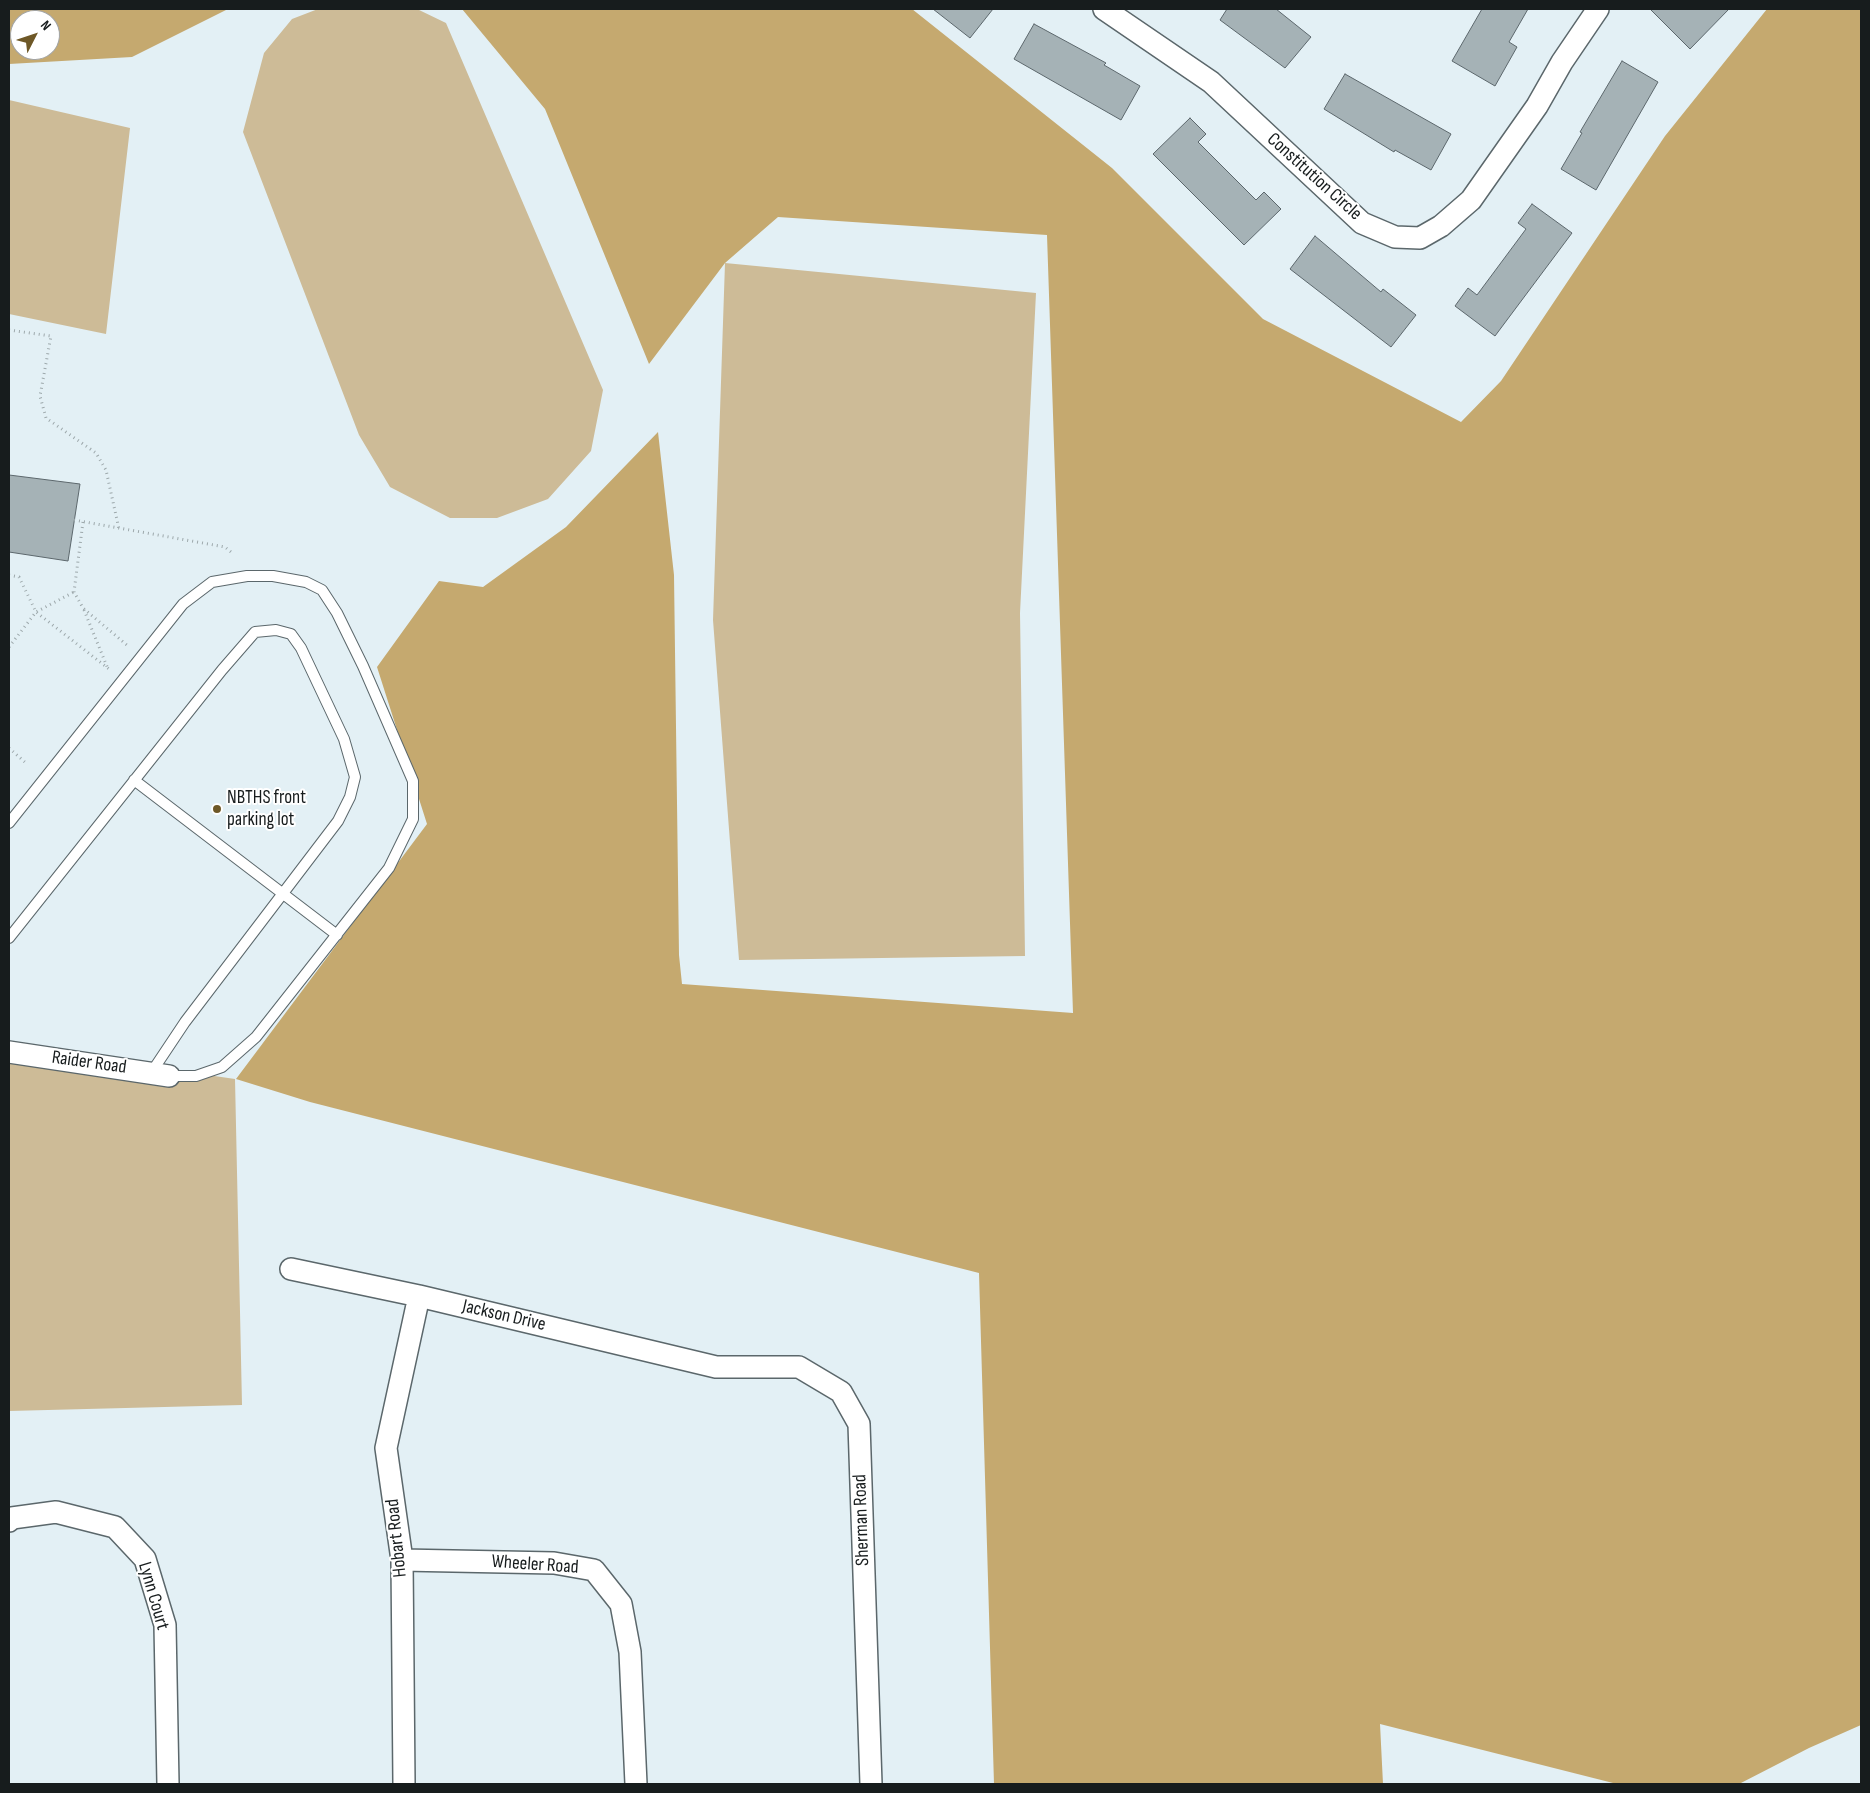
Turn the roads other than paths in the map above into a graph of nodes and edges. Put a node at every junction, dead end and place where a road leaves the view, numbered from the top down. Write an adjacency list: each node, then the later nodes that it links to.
1 (1104, 9): 2 (street, Constitution Circle)
2 (1598, 9)
3 (134, 780): 5 (lane); 5 (lane); 7 (lane)
4 (9, 823): 6 (lane)
5 (284, 892): 6 (lane); 9 (lane)
6 (337, 935): 9 (lane)
7 (9, 938)
8 (9, 1052): 9 (street, Raider Road)
9 (160, 1074)
10 (291, 1269): 11 (street, Jackson Drive)
11 (419, 1296): 12 (street, Jackson Drive); 14 (street, Hobart Road)
12 (716, 1367): 18 (street, Sherman Road)
13 (9, 1521): 15 (street, Lynn Court)
14 (402, 1560): 16 (street, Hobart Road); 17 (street, Wheeler Road)
15 (168, 1784)
16 (404, 1784)
17 (636, 1784)
18 (871, 1784)

